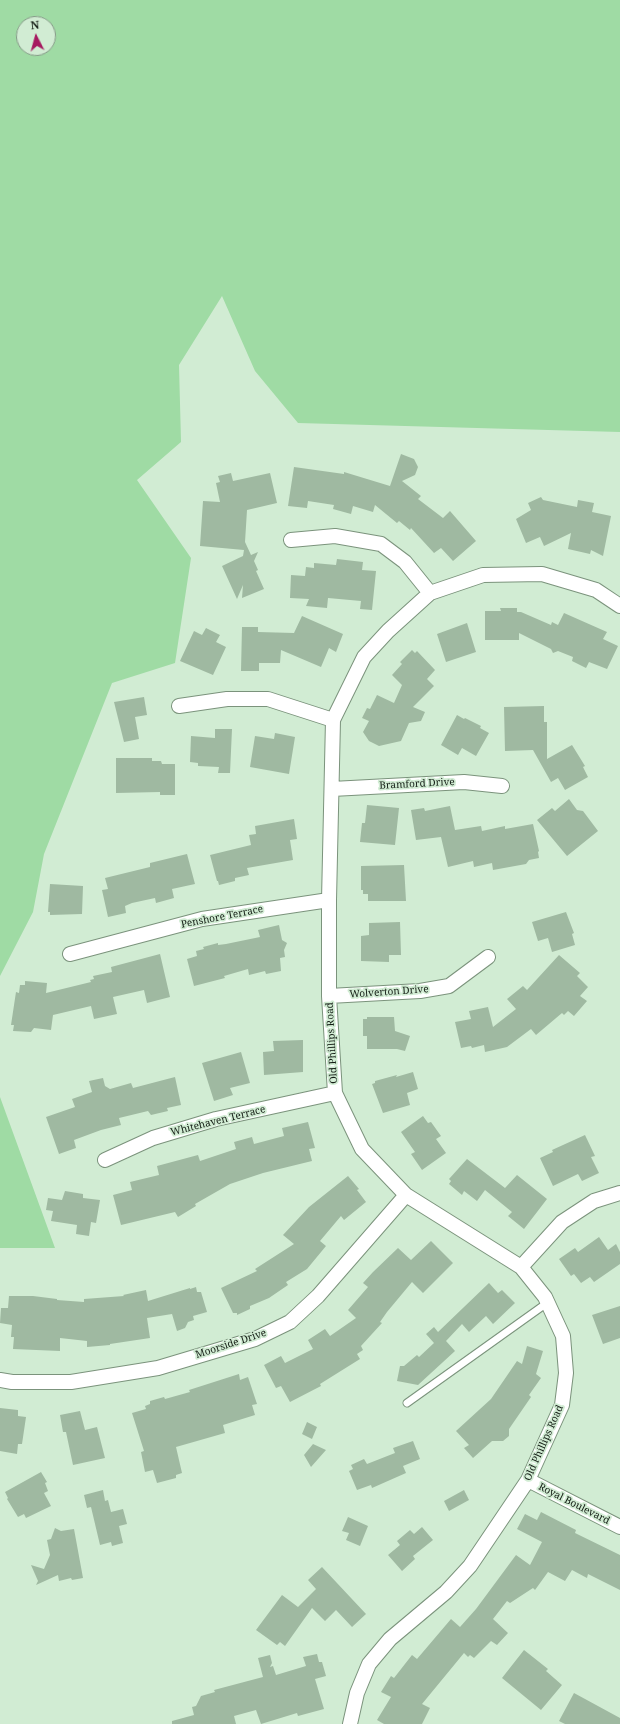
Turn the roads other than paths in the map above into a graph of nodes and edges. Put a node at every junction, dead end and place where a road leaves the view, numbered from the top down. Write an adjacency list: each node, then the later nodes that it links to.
1 (291, 540): 2 (street)
2 (430, 593): 3 (street, Old Phillips Road); 5 (street, Old Phillips Road)
3 (620, 606)
4 (179, 706): 5 (street)
5 (333, 720): 7 (street, Old Phillips Road)
6 (502, 786): 7 (street, Bramford Drive)
7 (332, 789): 8 (street, Old Phillips Road)
8 (329, 900): 9 (street, Penshore Terrace); 11 (street, Old Phillips Road)
9 (70, 954)
10 (488, 957): 11 (street, Wolverton Drive)
11 (329, 996): 12 (street, Old Phillips Road)
12 (335, 1093): 13 (street, Whitehaven Terrace); 15 (street, Old Phillips Road)
13 (105, 1160)
14 (620, 1193): 16 (street)
15 (406, 1195): 16 (street, Old Phillips Road); 18 (street, Moorside Drive)
16 (520, 1267): 17 (street, Old Phillips Road)
17 (548, 1303): 19 (lane); 20 (street, Old Phillips Road)
18 (0, 1380)
19 (407, 1404)
20 (528, 1480): 21 (street, Royal Boulevard); 22 (street, Old Phillips Road)
21 (620, 1527)
22 (350, 1724)

